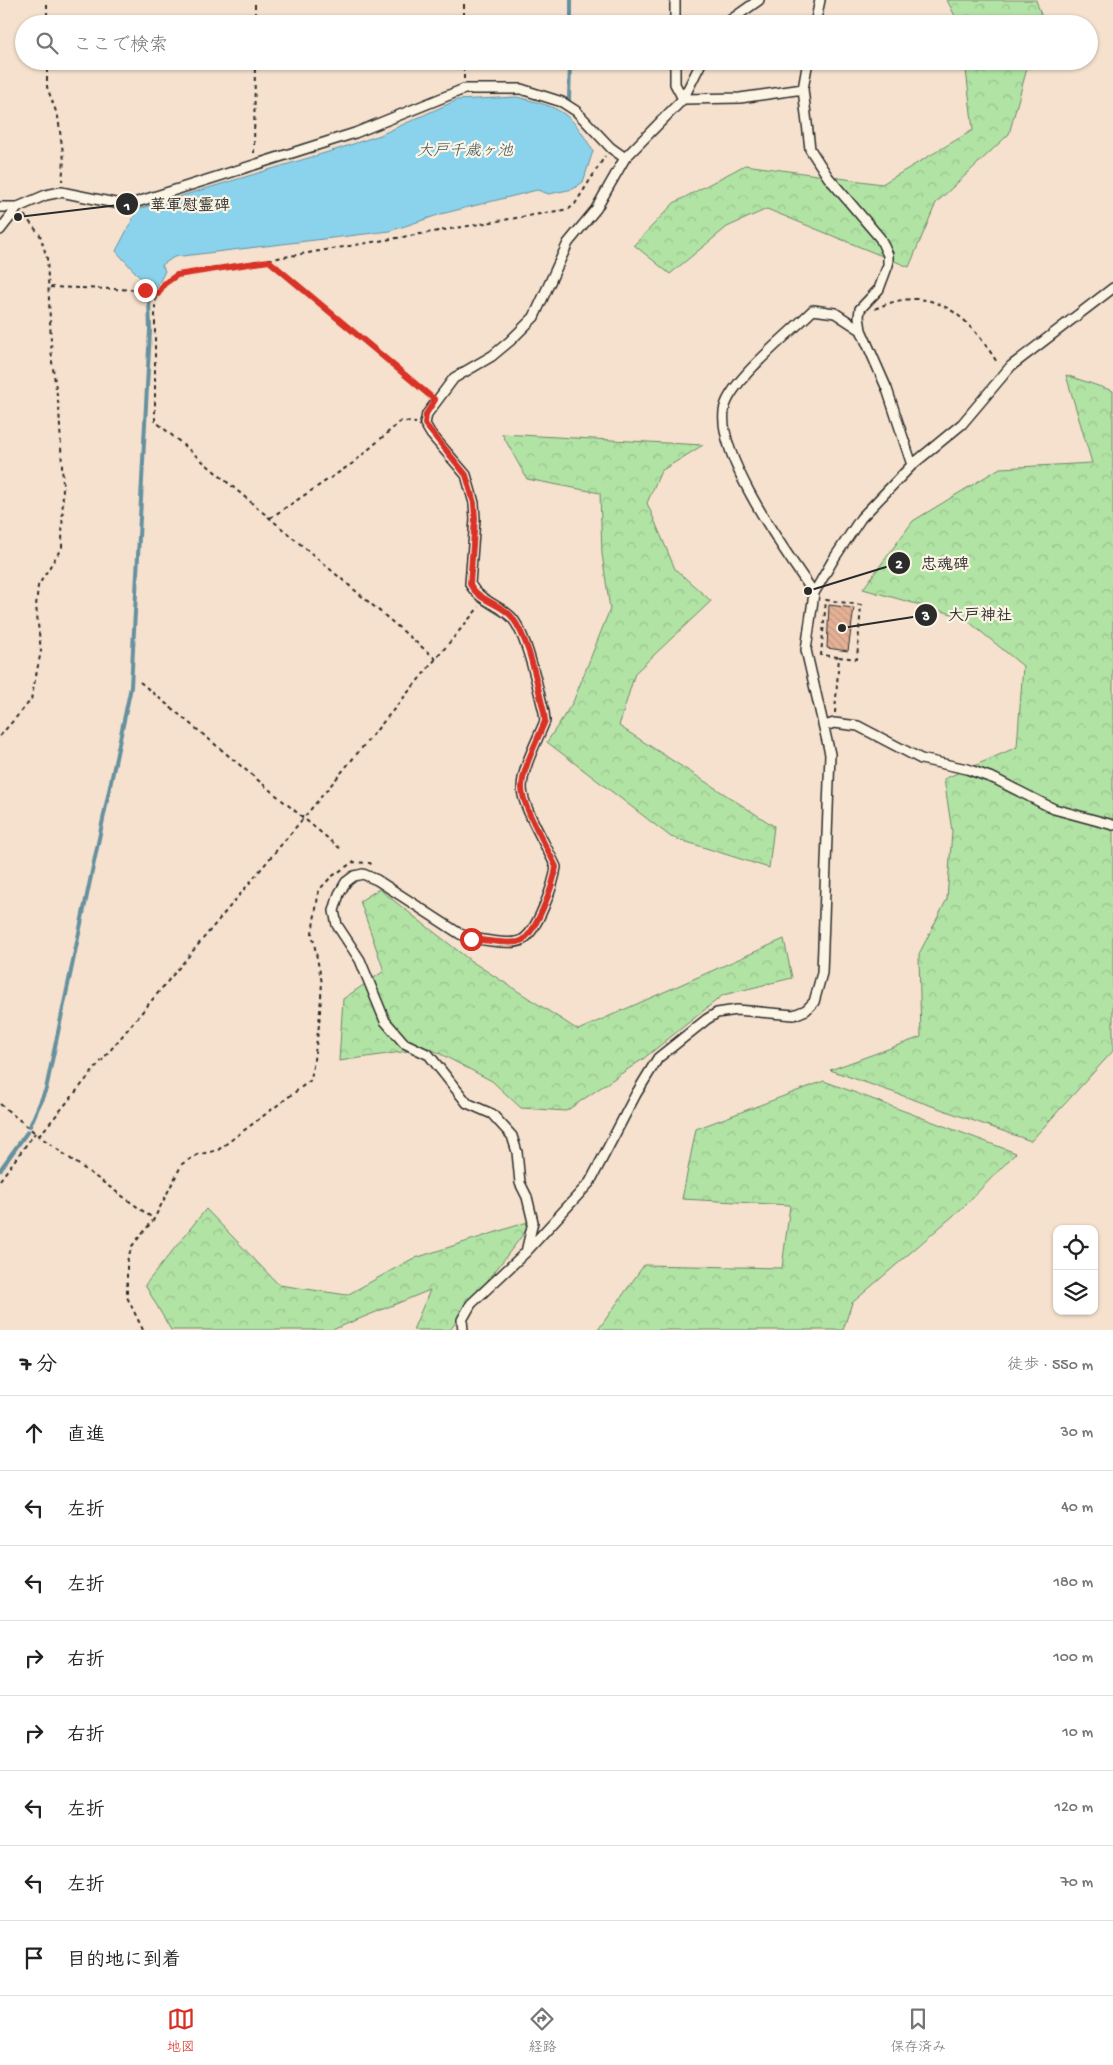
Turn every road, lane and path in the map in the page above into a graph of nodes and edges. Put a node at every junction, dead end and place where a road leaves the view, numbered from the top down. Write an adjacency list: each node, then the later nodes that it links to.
1 (47, 0): 7 (path)
2 (255, 0): 8 (path)
3 (464, 0): 9 (path)
4 (675, 0): 10 (street)
5 (759, 0): 11 (street)
6 (820, 0): 12 (street)
7 (47, 15)
8 (255, 15)
9 (464, 15)
10 (675, 15)
11 (738, 15)
12 (817, 15)
13 (47, 70): 25 (path)
14 (255, 70): 24 (path)
15 (464, 70): 19 (path)
16 (675, 70): 21 (street)
17 (698, 70): 21 (street)
18 (806, 70): 20 (street)
19 (464, 89): 22 (street); 24 (street)
20 (803, 89): 21 (street); 33 (street)
21 (683, 99): 23 (street)
22 (611, 148): 23 (street); 29 (path)
23 (625, 158): 36 (street)
24 (254, 165): 25 (street)
25 (61, 192): 27 (street)
26 (0, 207): 27 (street)
27 (18, 207): 28 (street); 30 (path)
28 (0, 230)
29 (269, 261): 32 (path); 36 (path)
30 (50, 287): 32 (path); 46 (path)
31 (1113, 288): 35 (street)
32 (157, 294): 39 (path)
33 (859, 317): 34 (street); 35 (path)
34 (861, 330): 38 (street); 40 (street)
35 (1003, 373): 38 (street)
36 (435, 400): 37 (street)
37 (425, 424): 39 (path); 41 (street)
38 (912, 465): 40 (street)
39 (269, 518): 43 (path)
40 (814, 593): 45 (street)
41 (484, 599): 43 (path); 50 (street)
42 (839, 657): 42 (path); 45 (path)
43 (436, 660): 47 (path)
44 (140, 682): 47 (path)
45 (830, 724): 48 (street); 56 (street)
46 (0, 736)
47 (303, 818): 49 (path); 53 (path)
48 (1113, 825)
49 (342, 850)
50 (377, 880): 55 (path); 56 (street)
51 (0, 1104): 52 (path)
52 (36, 1133): 53 (path); 54 (path)
53 (39, 1136): 55 (path)
54 (0, 1180)
55 (154, 1219): 57 (path)
56 (526, 1252): 58 (street)
57 (143, 1330)
58 (463, 1330)

